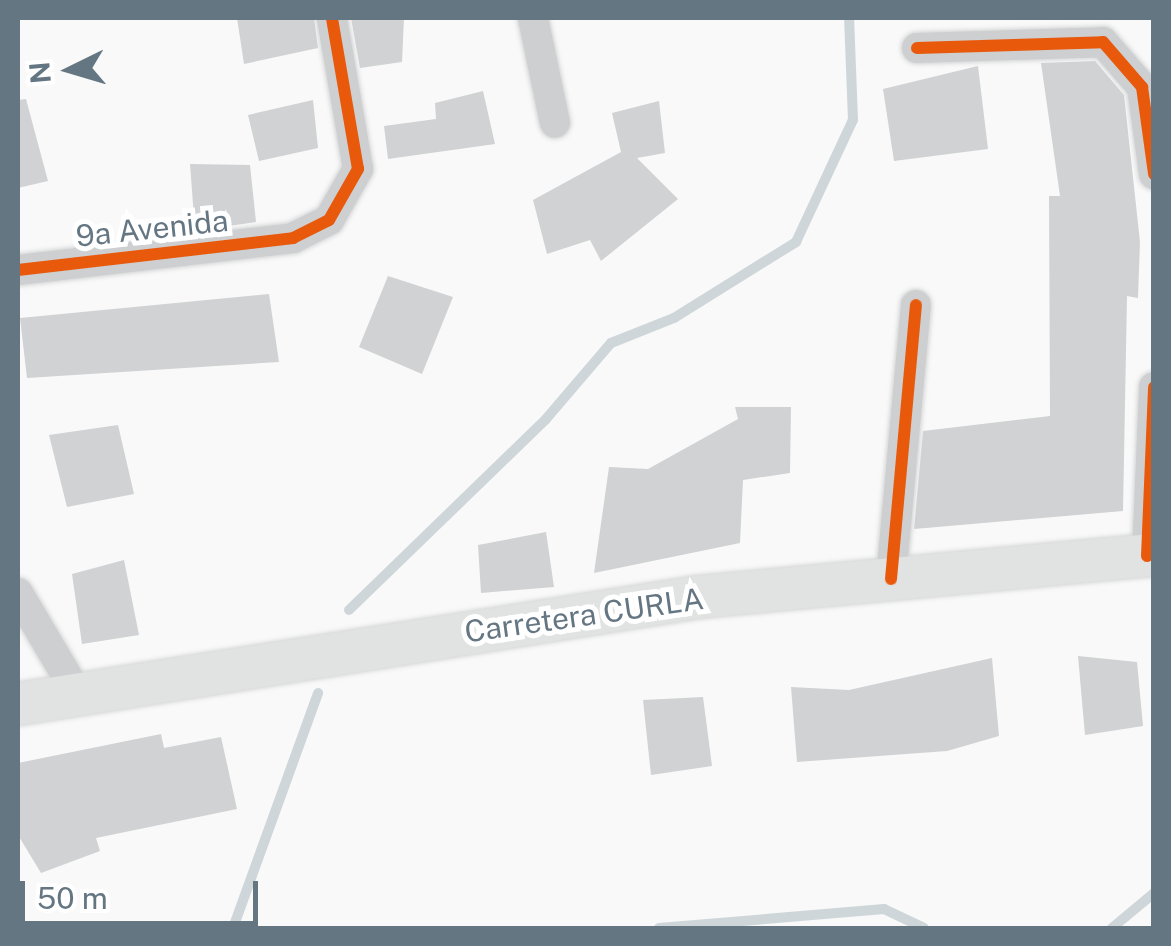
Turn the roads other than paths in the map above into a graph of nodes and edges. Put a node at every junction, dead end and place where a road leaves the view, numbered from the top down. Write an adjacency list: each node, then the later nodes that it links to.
1 (332, 18): 6 (street, 9a Avenida)
2 (533, 18): 4 (street)
3 (917, 48): 5 (street)
4 (554, 123)
5 (1154, 174)
6 (18, 270)
7 (916, 305): 10 (street)
8 (1154, 388): 9 (street)
9 (1150, 555): 10 (main road, Carretera CURLA)
10 (891, 580): 12 (main road, Carretera CURLA)
11 (18, 593): 12 (street)
12 (76, 693): 13 (main road, Carretera CURLA)
13 (18, 704)

